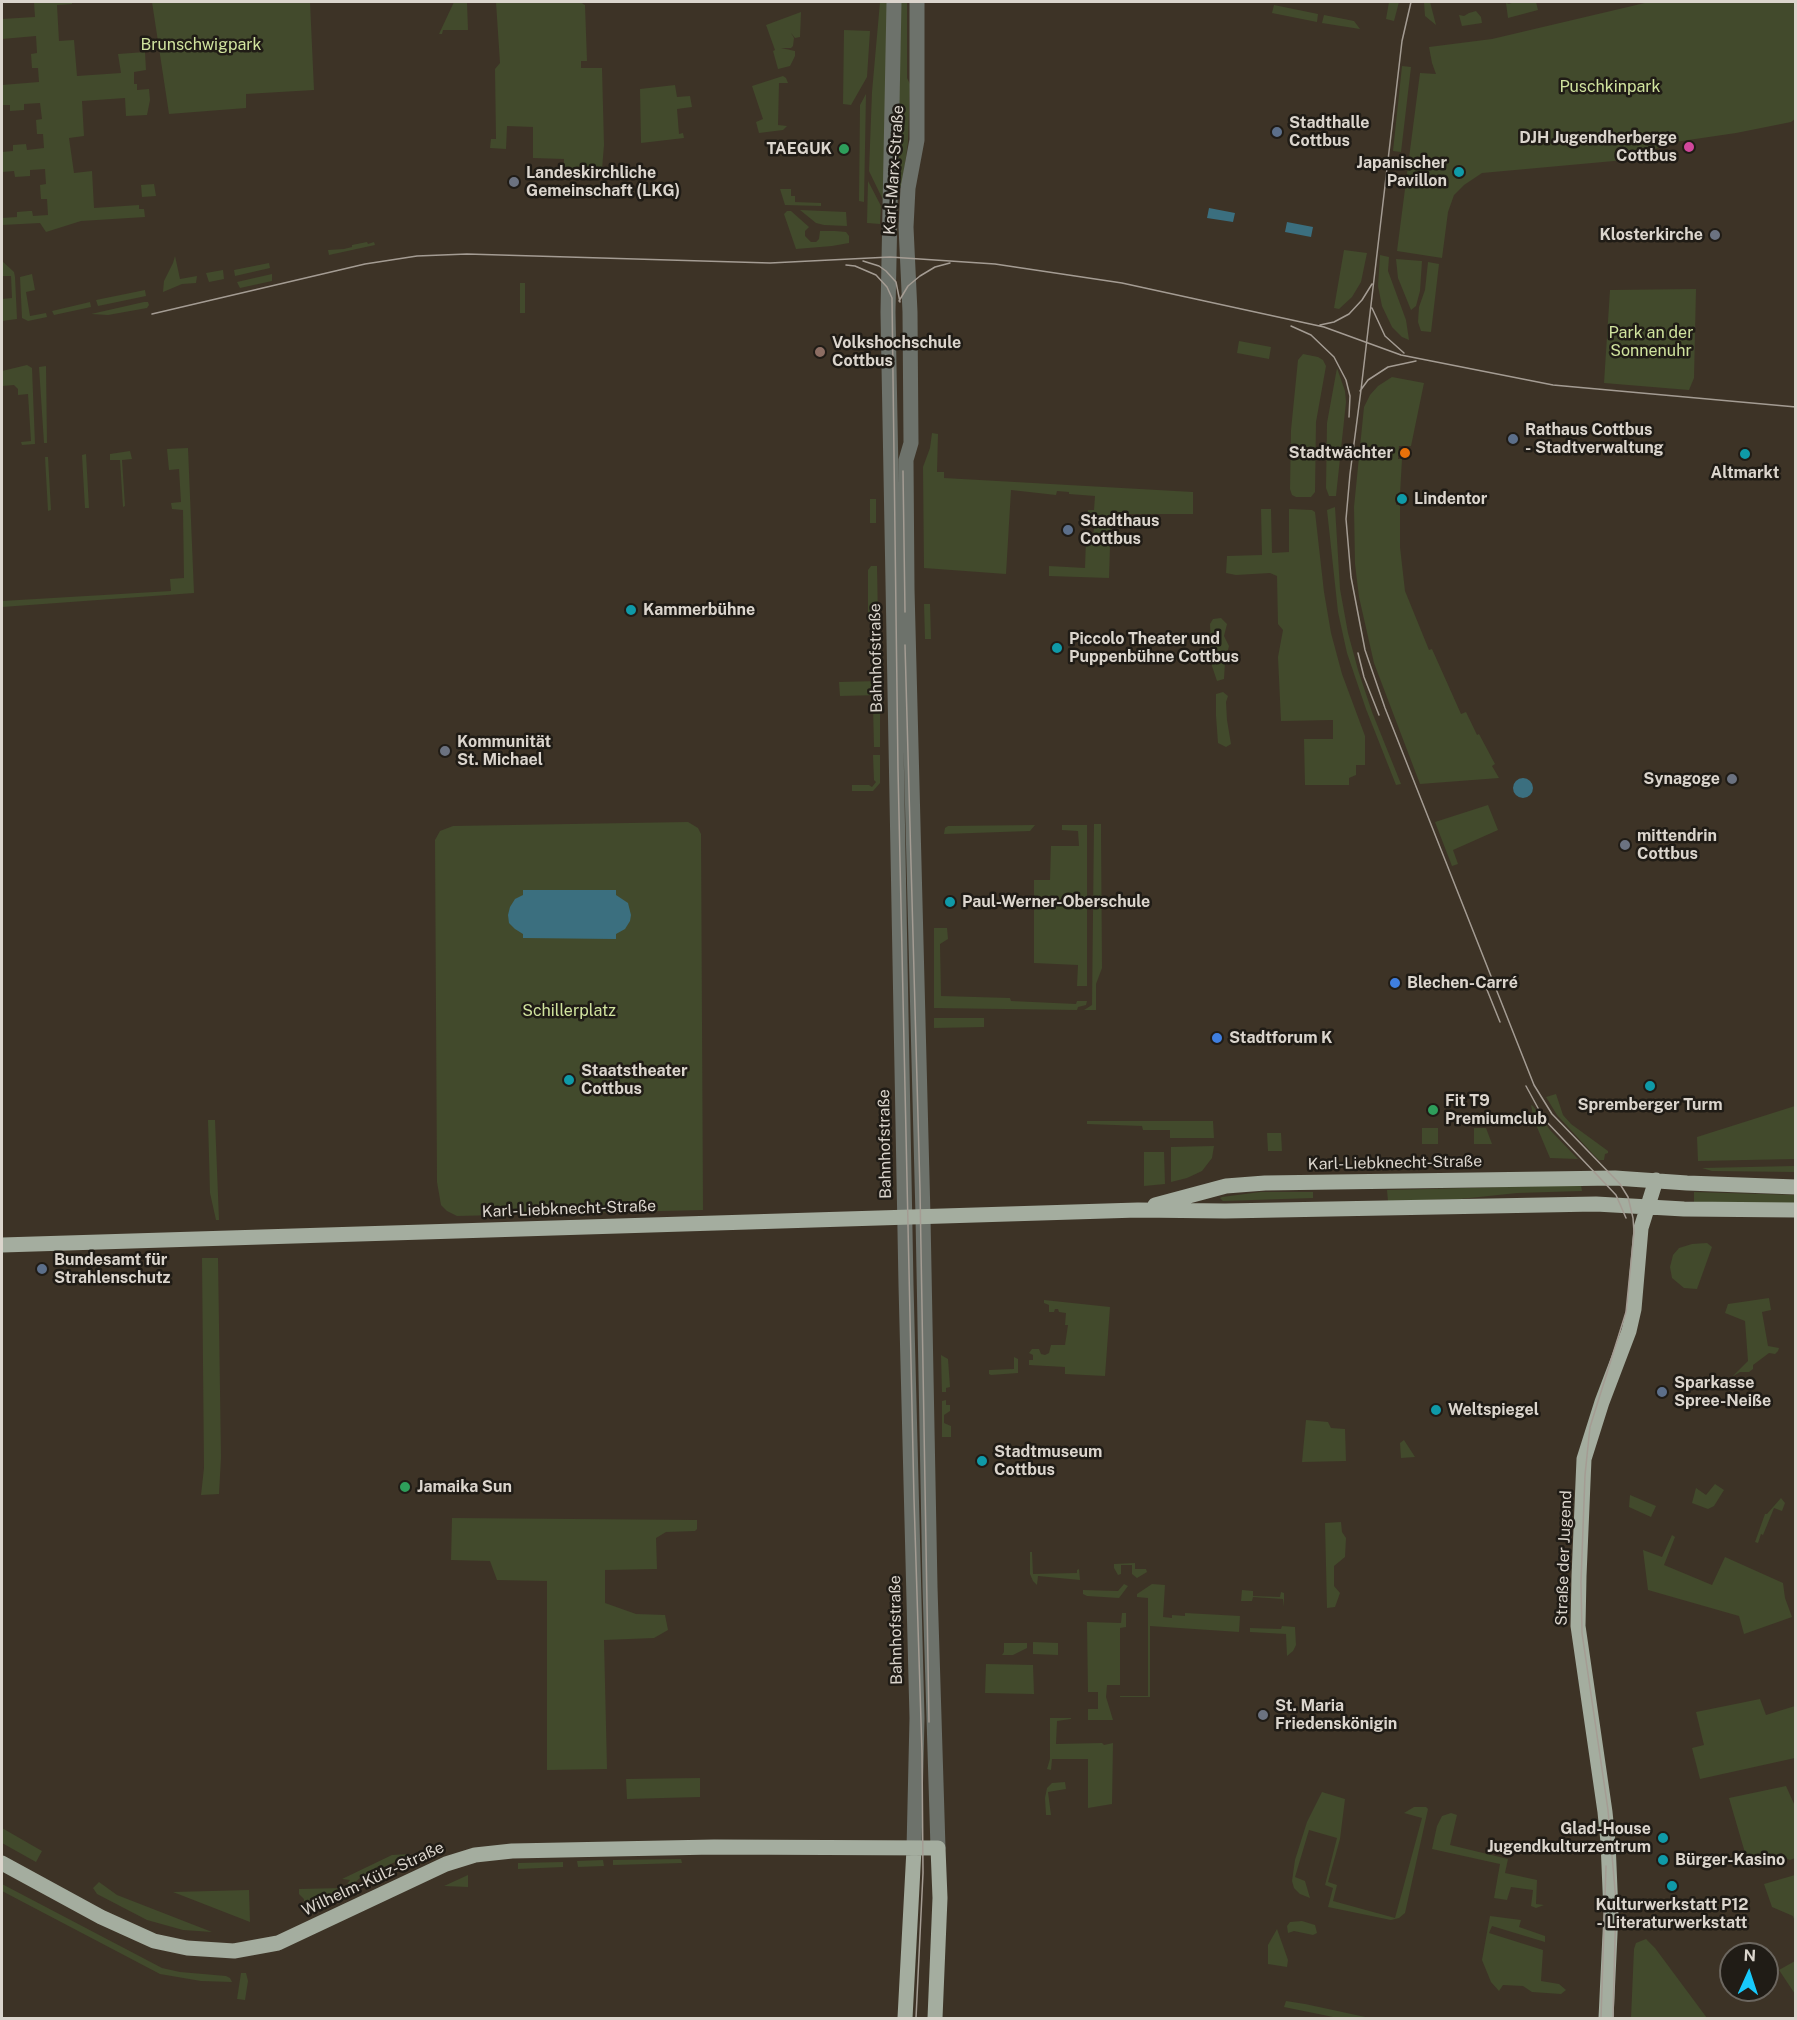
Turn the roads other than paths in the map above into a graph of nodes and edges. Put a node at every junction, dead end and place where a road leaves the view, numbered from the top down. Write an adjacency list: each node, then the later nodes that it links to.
1 (894, 2): 3 (street, Karl-Marx-Straße)
2 (917, 2): 4 (street, Karl-Marx-Straße)
3 (890, 268): 10 (street, Bahnhofstraße)
4 (908, 269): 11 (street, Bahnhofstraße)
5 (1656, 1180): 6 (main road, Karl-Liebknecht-Straße); 7 (main road, Straße der Jugend); 8 (main road, Karl-Liebknecht-Straße)
6 (1796, 1187)
7 (1646, 1207): 8 (main road, Karl-Liebknecht-Straße); 9 (main road, Karl-Liebknecht-Straße); 17 (main road, Straße der Jugend)
8 (1138, 1210): 11 (main road, Karl-Liebknecht-Straße)
9 (1796, 1210)
10 (905, 1217): 11 (main road, Karl-Liebknecht-Straße); 12 (main road, Karl-Liebknecht-Straße); 13 (street, Bahnhofstraße)
11 (923, 1217): 13 (street, Bahnhofstraße)
12 (2, 1245)
13 (926, 1849): 14 (main road, Wilhelm-Külz-Straße); 15 (main road, Bahnhofstraße); 16 (main road, Bahnhofstraße)
14 (2, 1863)
15 (905, 2019)
16 (935, 2019)
17 (1606, 2019)

